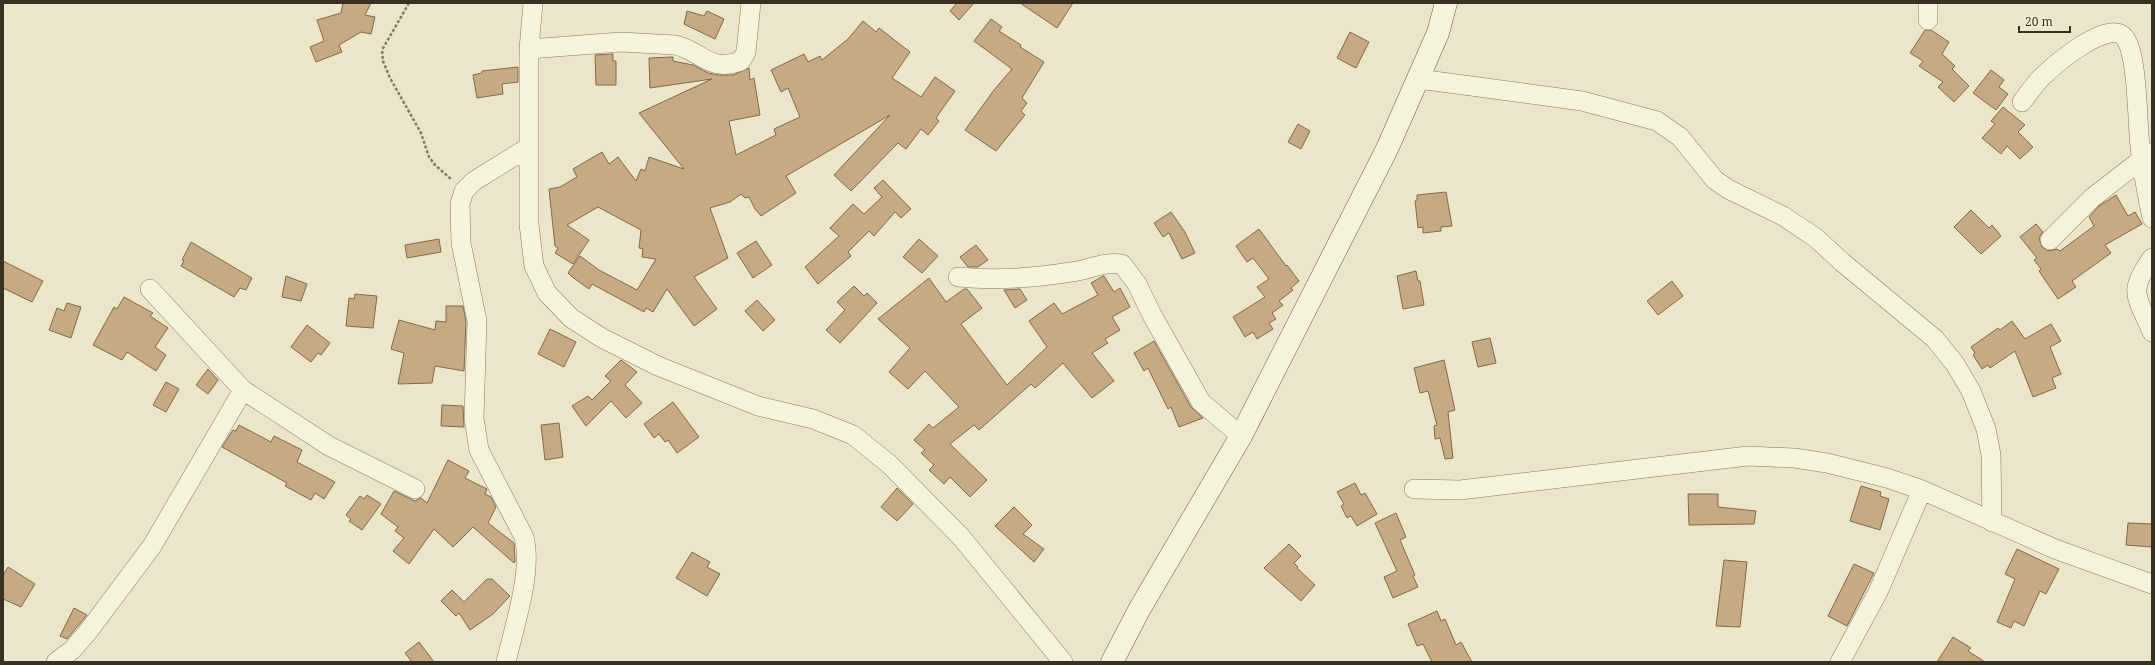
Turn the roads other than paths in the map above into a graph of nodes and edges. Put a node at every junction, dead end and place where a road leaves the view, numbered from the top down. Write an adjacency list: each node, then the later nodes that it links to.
1 (533, 3): 4 (street)
2 (752, 3): 4 (street)
3 (1446, 3): 5 (street)
4 (529, 49): 7 (street)
5 (1419, 79): 16 (street); 20 (street)
6 (2022, 102): 8 (street)
7 (529, 147): 23 (street); 24 (street)
8 (2147, 155): 9 (street); 10 (street)
9 (2152, 218)
10 (2050, 240)
11 (2152, 258): 14 (street)
12 (958, 277): 16 (street)
13 (150, 289): 15 (street)
14 (2152, 332)
15 (243, 390): 18 (street); 22 (street)
16 (1241, 436): 25 (street)
17 (1414, 489): 19 (street)
18 (415, 490)
19 (1922, 490): 20 (street); 26 (street)
20 (1992, 522): 21 (street)
21 (2152, 584)
22 (56, 662)
23 (506, 662)
24 (1063, 662)
25 (1112, 662)
26 (1840, 662)

